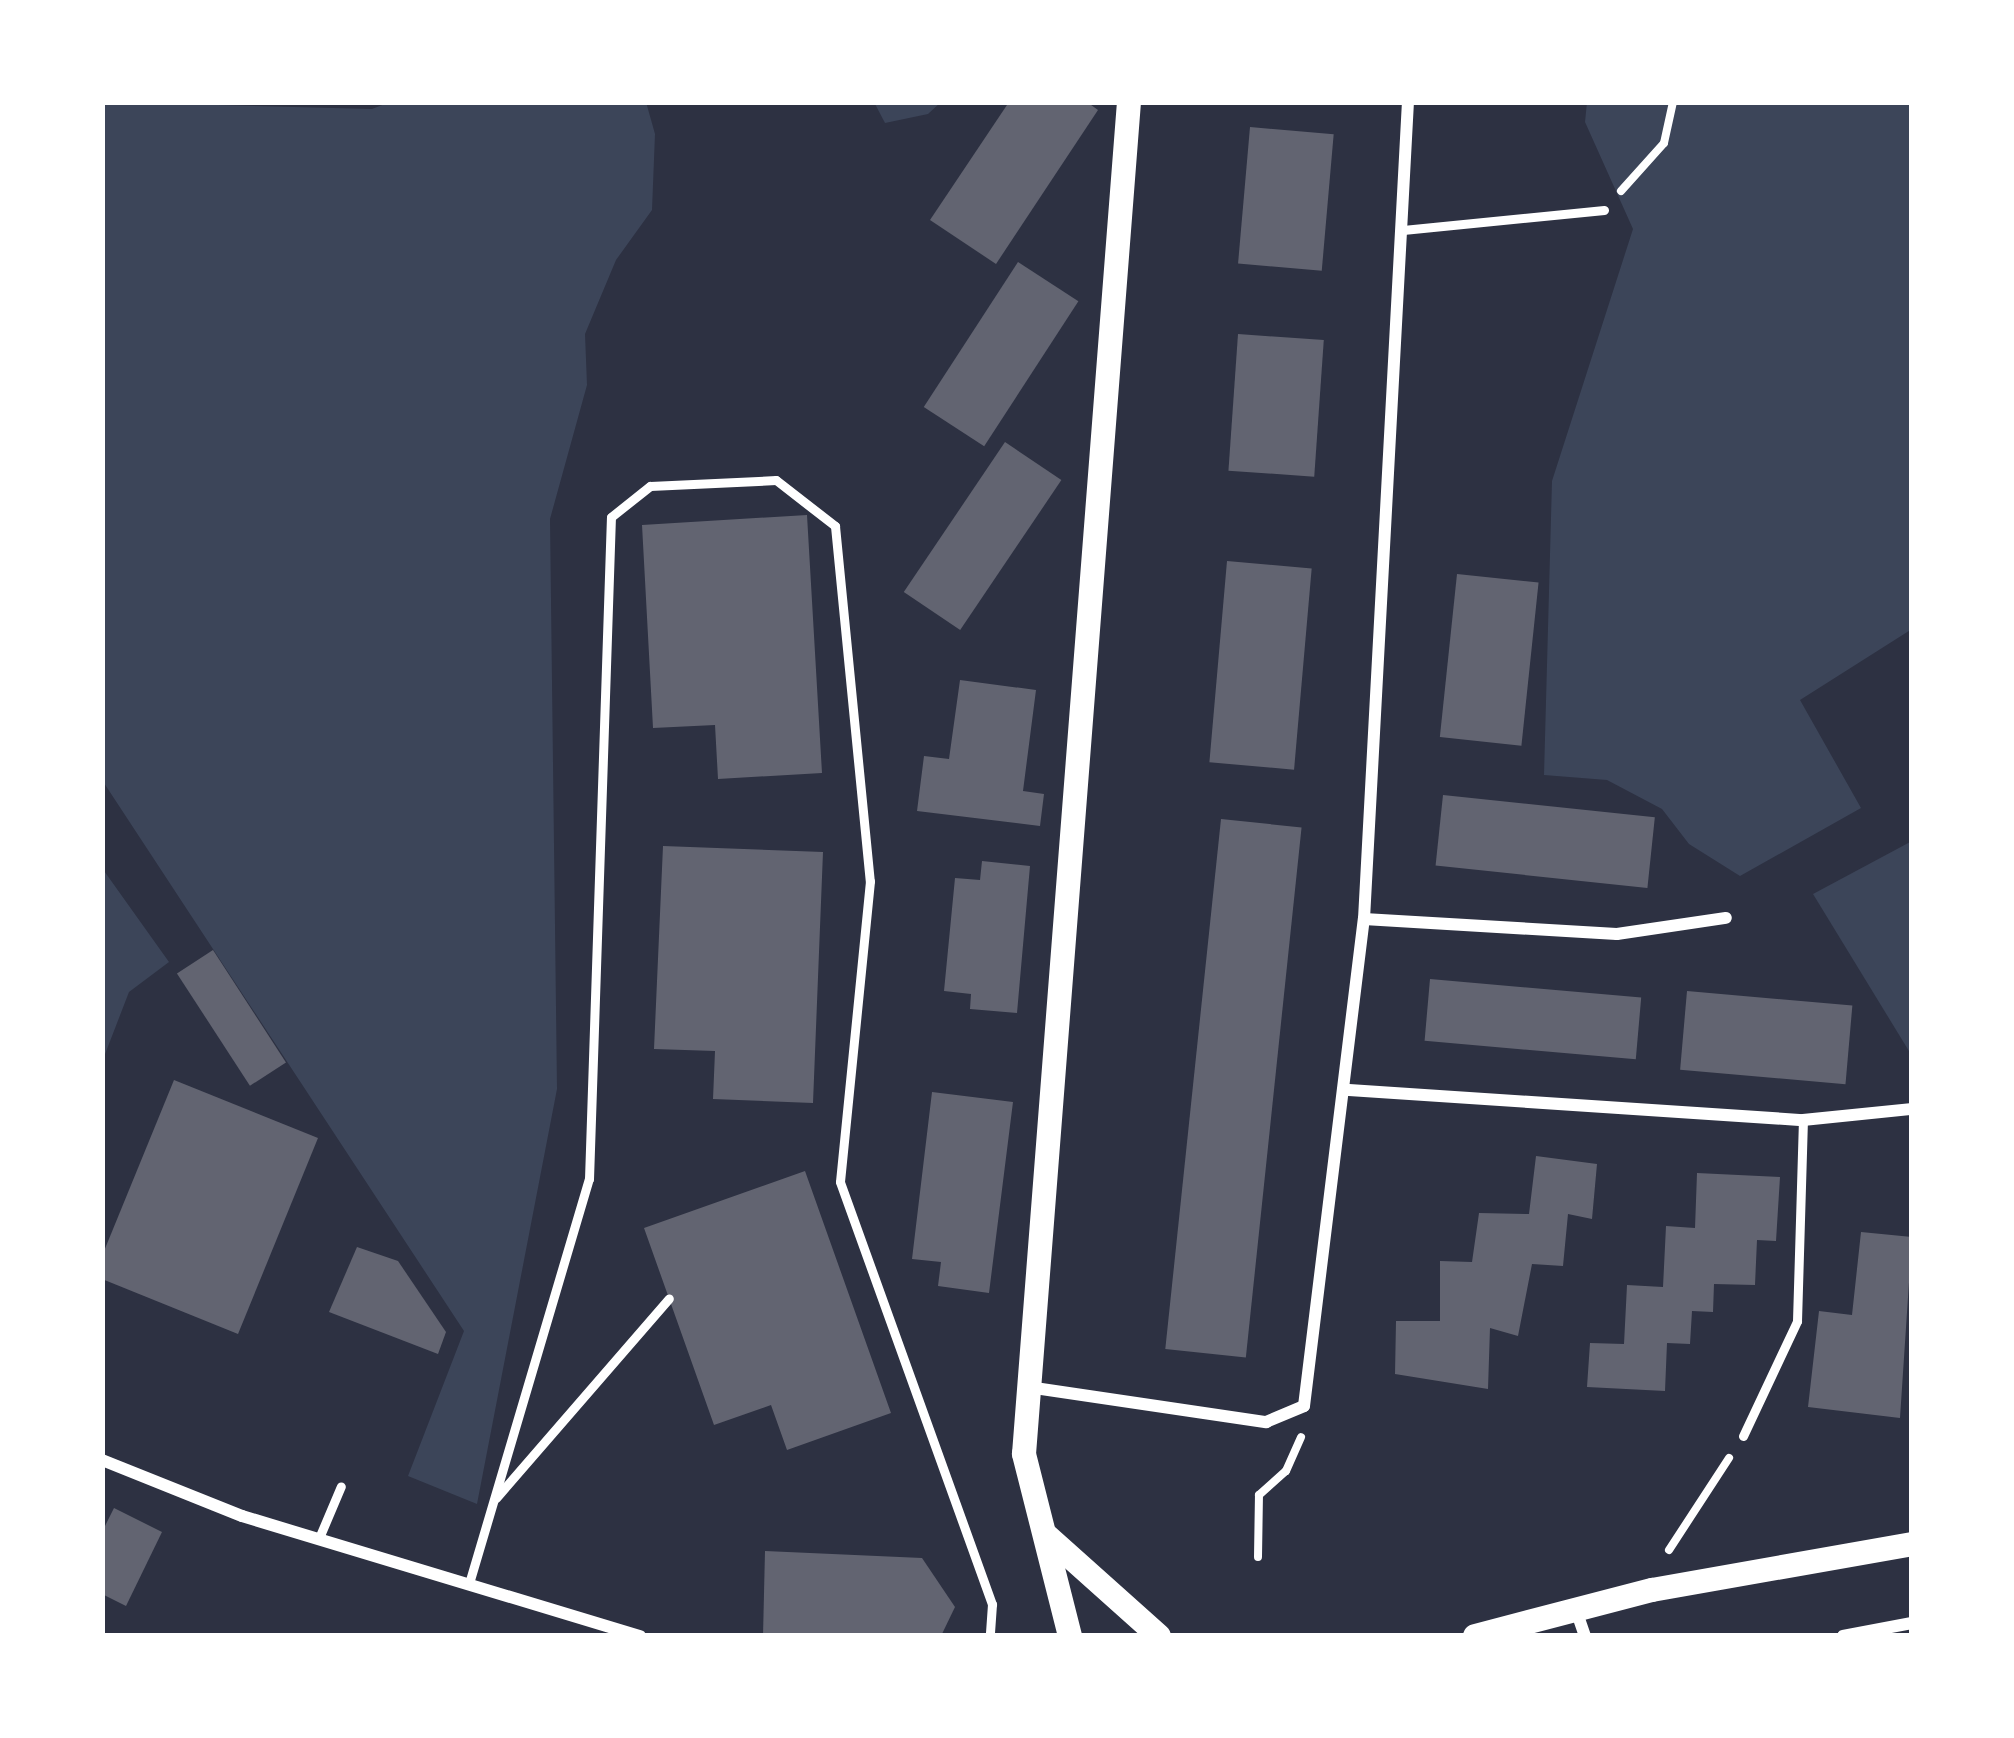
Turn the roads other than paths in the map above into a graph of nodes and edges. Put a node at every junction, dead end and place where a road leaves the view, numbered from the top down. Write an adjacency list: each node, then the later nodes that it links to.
1 (1129, 102): 11 (main road)
2 (1408, 102): 4 (street)
3 (1604, 210): 4 (lane)
4 (1403, 230): 6 (street)
5 (1726, 918): 6 (street)
6 (1364, 919): 7 (street)
7 (1349, 1090): 9 (street); 11 (street)
8 (1912, 1109): 9 (street)
9 (1803, 1120): 12 (lane)
10 (669, 1298): 15 (lane)
11 (1027, 1386): 16 (main road)
12 (1743, 1436)
13 (102, 1460): 17 (street)
14 (341, 1486): 17 (lane)
15 (493, 1502): 19 (lane); 23 (lane)
16 (1047, 1537): 24 (main road); 25 (main road)
17 (320, 1538): 19 (street)
18 (1912, 1544): 20 (main road)
19 (470, 1580): 22 (street)
20 (1576, 1610): 26 (main road); 27 (street)
21 (1912, 1623): 28 (street)
22 (640, 1636)
23 (990, 1636)
24 (1070, 1636)
25 (1159, 1636)
26 (1474, 1636)
27 (1585, 1636)
28 (1844, 1636)

